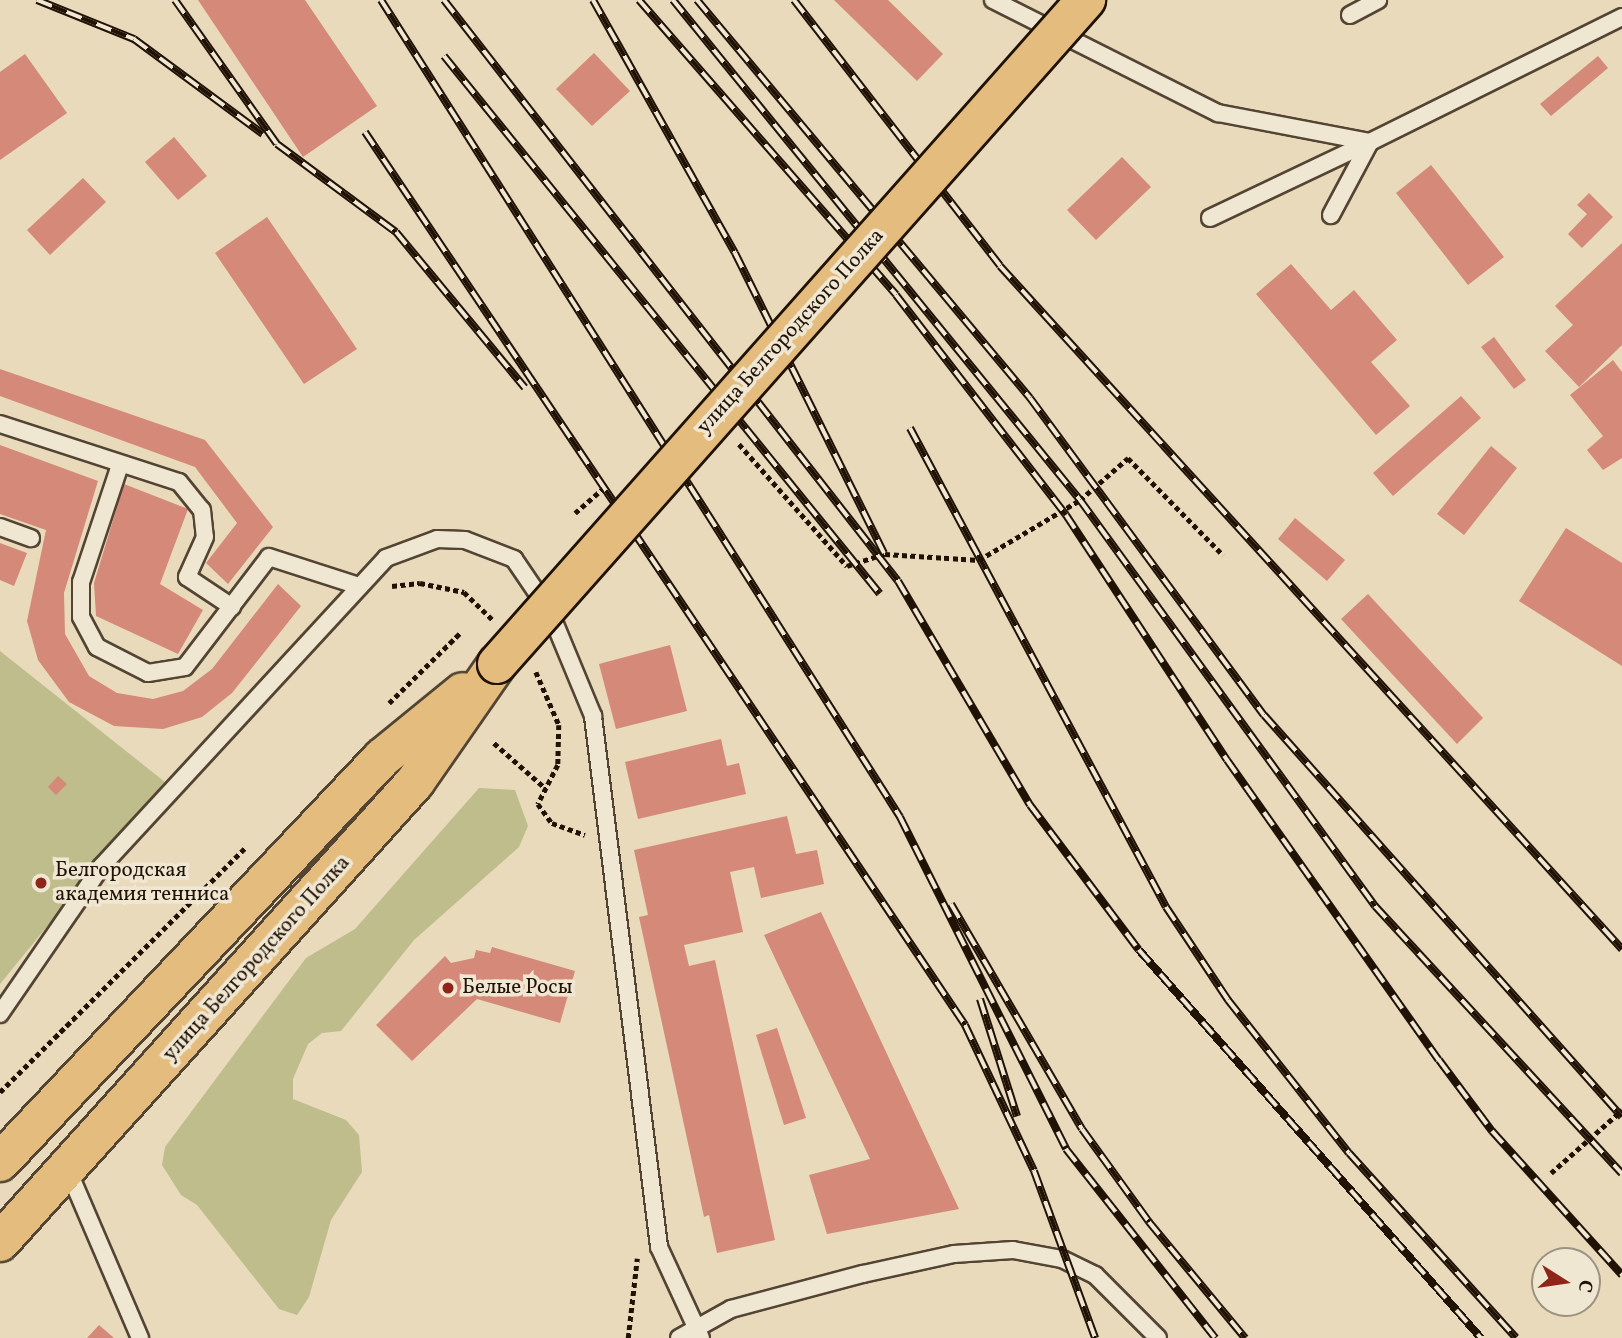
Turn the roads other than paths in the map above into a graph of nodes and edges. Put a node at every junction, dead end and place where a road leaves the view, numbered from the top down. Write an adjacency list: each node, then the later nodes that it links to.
1 (993, 0): 6 (lane)
2 (1086, 0): 15 (main road, улица Белгородского Полка, bridge)
3 (1378, 0): 4 (lane)
4 (1350, 15)
5 (1622, 17): 6 (lane)
6 (1370, 142): 7 (lane); 8 (lane)
7 (1331, 215)
8 (1210, 218)
9 (0, 425): 10 (lane)
10 (120, 465): 14 (lane); 14 (lane)
11 (0, 527): 12 (lane)
12 (31, 538)
13 (359, 586): 14 (lane); 16 (lane); 20 (lane)
14 (232, 607)
15 (515, 665): 17 (main road, улица Белгородского Полка); 18 (main road, улица Белгородского Полка)
16 (0, 1014)
17 (0, 1162)
18 (68, 1170): 19 (main road, улица Белгородского Полка); 21 (lane)
19 (0, 1242)
20 (698, 1332): 22 (lane); 23 (lane)
21 (140, 1338)
22 (680, 1338)
23 (1157, 1338)

